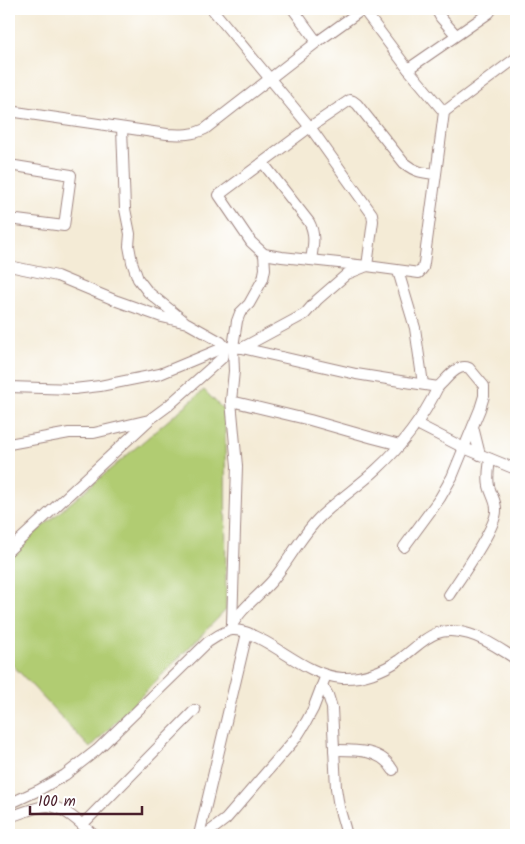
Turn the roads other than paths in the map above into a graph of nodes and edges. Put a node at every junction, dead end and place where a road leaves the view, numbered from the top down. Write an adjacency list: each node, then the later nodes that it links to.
1 (212, 9): 9 (street)
2 (293, 9): 6 (street)
3 (436, 9): 5 (street)
4 (492, 9): 5 (street)
5 (456, 35): 8 (street)
6 (317, 42): 8 (street); 9 (street)
7 (516, 58): 11 (street)
8 (408, 69): 11 (street)
9 (270, 79): 12 (street); 13 (street)
10 (9, 111): 12 (street)
11 (444, 112): 16 (street)
12 (122, 128): 23 (street)
13 (310, 128): 14 (street); 16 (street); 21 (street)
14 (263, 163): 18 (street); 19 (street)
15 (9, 165): 17 (street)
16 (436, 174): 22 (street)
17 (9, 219)
18 (264, 254): 19 (street); 24 (street)
19 (311, 260): 21 (street)
20 (9, 266): 23 (street)
21 (367, 266): 22 (street); 24 (street)
22 (398, 271): 25 (street)
23 (187, 323): 24 (street)
24 (234, 348): 25 (street); 27 (street); 28 (street); 29 (street)
25 (423, 384): 26 (street)
26 (438, 387): 30 (street); 31 (street)
27 (9, 388)
28 (231, 401): 33 (street); 40 (street)
29 (149, 420): 32 (street); 38 (street)
30 (417, 424): 33 (street); 34 (street)
31 (473, 427): 34 (street); 35 (street)
32 (9, 444)
33 (400, 445): 40 (street)
34 (464, 448): 35 (street); 37 (street)
35 (485, 457): 36 (street); 39 (street)
36 (512, 468)
37 (404, 548)
38 (9, 550)
39 (449, 595)
40 (231, 628): 41 (street); 48 (street)
41 (248, 633): 43 (street); 52 (street)
42 (516, 659): 43 (street)
43 (326, 675): 44 (street)
44 (321, 687): 46 (street); 53 (street)
45 (194, 710): 50 (street)
46 (334, 750): 47 (street); 54 (street)
47 (393, 770)
48 (9, 804)
49 (9, 817): 50 (street)
50 (82, 825): 51 (street)
51 (94, 835)
52 (199, 835)
53 (206, 835)
54 (347, 835)

